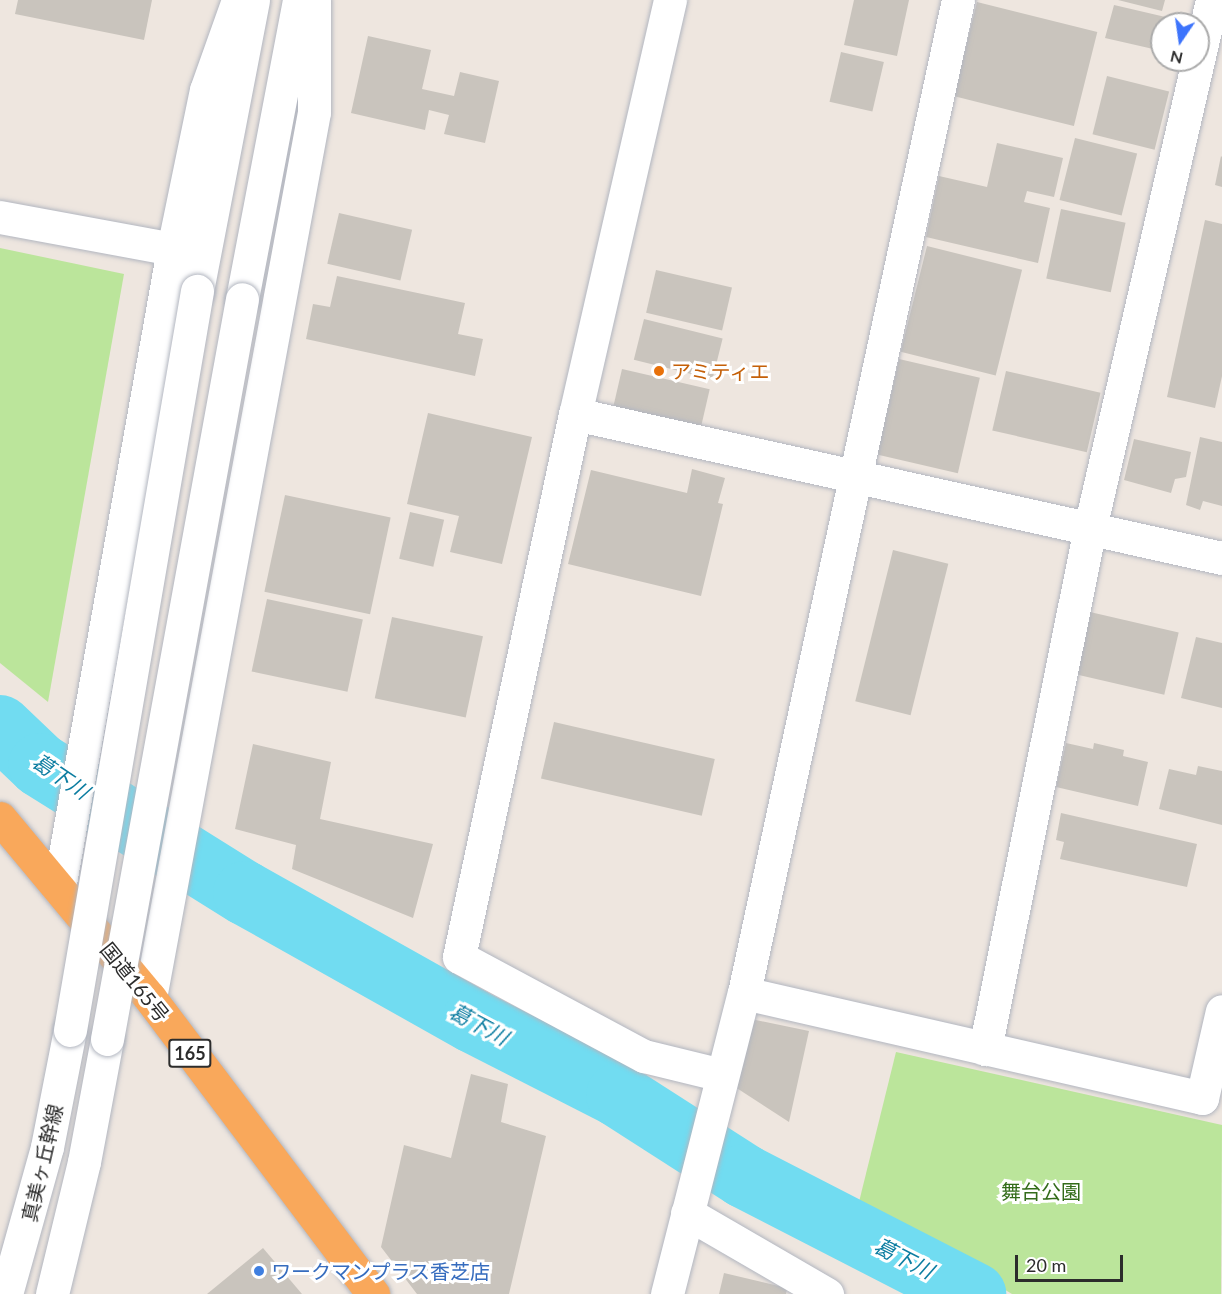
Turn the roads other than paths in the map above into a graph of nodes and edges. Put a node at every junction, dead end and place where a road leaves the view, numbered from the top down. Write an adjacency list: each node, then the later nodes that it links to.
1 (238, 0): 11 (street)
2 (253, 0): 24 (street, 真美ヶ丘幹線, bridge)
3 (299, 0): 25 (street, 真美ヶ丘幹線, bridge)
4 (314, 0): 19 (street)
5 (670, 0): 12 (street)
6 (958, 0): 13 (street)
7 (1212, 0): 8 (street)
8 (1210, 65)
9 (1208, 72): 14 (street)
10 (0, 217): 11 (street)
11 (173, 249): 17 (street)
12 (574, 414): 13 (street); 22 (street)
13 (854, 476): 14 (street); 18 (street)
14 (1090, 528): 15 (street); 21 (street)
15 (1222, 558)
16 (0, 818): 17 (highway, 国道165号 / 165)
17 (59, 888): 19 (highway, 国道165号 / 165)
18 (744, 993): 21 (street); 22 (street)
19 (150, 998): 26 (highway, 国道165号 / 165)
20 (1222, 1011): 21 (street)
21 (986, 1049)
22 (722, 1075): 23 (street)
23 (691, 1198): 27 (street); 28 (street)
24 (6, 1294)
25 (52, 1294)
26 (373, 1294)
27 (668, 1294)
28 (827, 1294)

